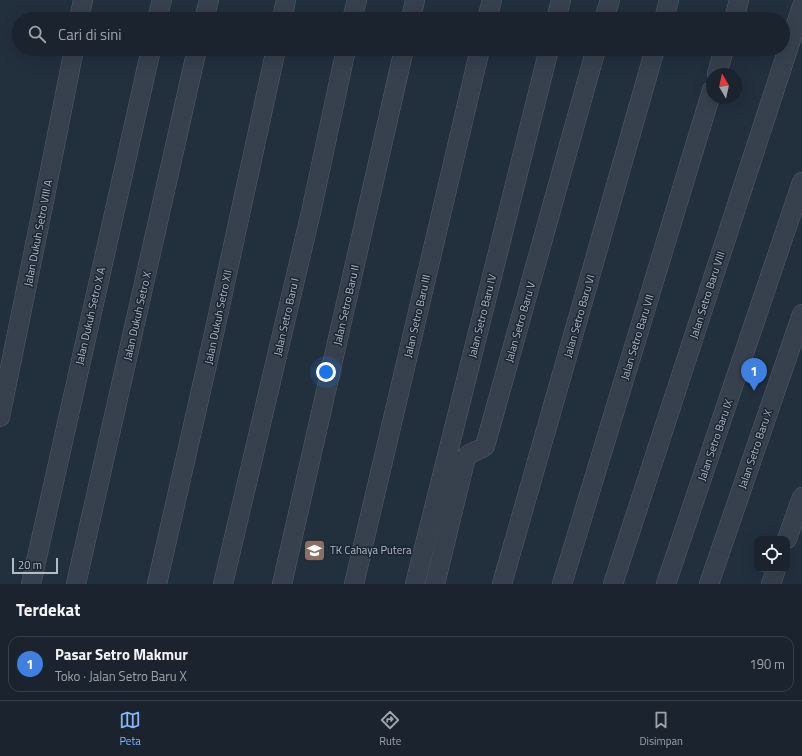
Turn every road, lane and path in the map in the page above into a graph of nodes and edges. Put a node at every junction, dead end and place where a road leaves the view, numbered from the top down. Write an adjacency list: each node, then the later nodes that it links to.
1 (83, 0): 13 (street)
2 (162, 0): 14 (street)
3 (209, 0): 15 (street)
4 (286, 0): 16 (street)
5 (357, 0): 17 (street)
6 (416, 0): 18 (street)
7 (492, 0): 19 (street)
8 (561, 0): 20 (street)
9 (610, 0): 21 (street)
10 (669, 0): 22 (street)
11 (739, 0): 23 (street)
12 (802, 6): 24 (street, Jalan Setro Baru VIII)
13 (80, 12)
14 (159, 12)
15 (206, 12)
16 (283, 12)
17 (354, 12)
18 (413, 12)
19 (489, 12)
20 (558, 12)
21 (606, 12)
22 (666, 12)
23 (736, 12)
24 (790, 43)
25 (73, 56): 41 (street, Jalan Dukuh Setro VIII A)
26 (149, 56): 45 (street, Jalan Dukuh Setro X A)
27 (195, 56): 46 (street, Jalan Dukuh Setro X)
28 (274, 56): 47 (street, Jalan Dukuh Setro XII)
29 (344, 56): 48 (street, Jalan Setro Baru I)
30 (402, 56): 49 (street, Jalan Setro Baru II)
31 (478, 56): 50 (street, Jalan Setro Baru III)
32 (547, 56): 51 (street, Jalan Setro Baru IV)
33 (594, 56): 52 (street, Jalan Setro Baru V)
34 (653, 56): 53 (street, Jalan Setro Baru VI)
35 (722, 56): 37 (street)
36 (786, 56): 55 (street, Jalan Setro Baru VIII)
37 (719, 68)
38 (708, 104): 54 (street, Jalan Setro Baru VII)
39 (802, 182): 56 (street, Jalan Setro Baru IX)
40 (802, 314): 57 (street, Jalan Setro Baru X)
41 (0, 417)
42 (802, 497): 43 (street)
43 (788, 536)
44 (775, 572): 58 (street)
45 (31, 584)
46 (76, 584)
47 (157, 584)
48 (223, 584)
49 (282, 584)
50 (354, 584)
51 (415, 584)
52 (434, 584)
53 (502, 584)
54 (562, 584)
55 (613, 584)
56 (666, 584)
57 (709, 584)
58 (771, 584)

